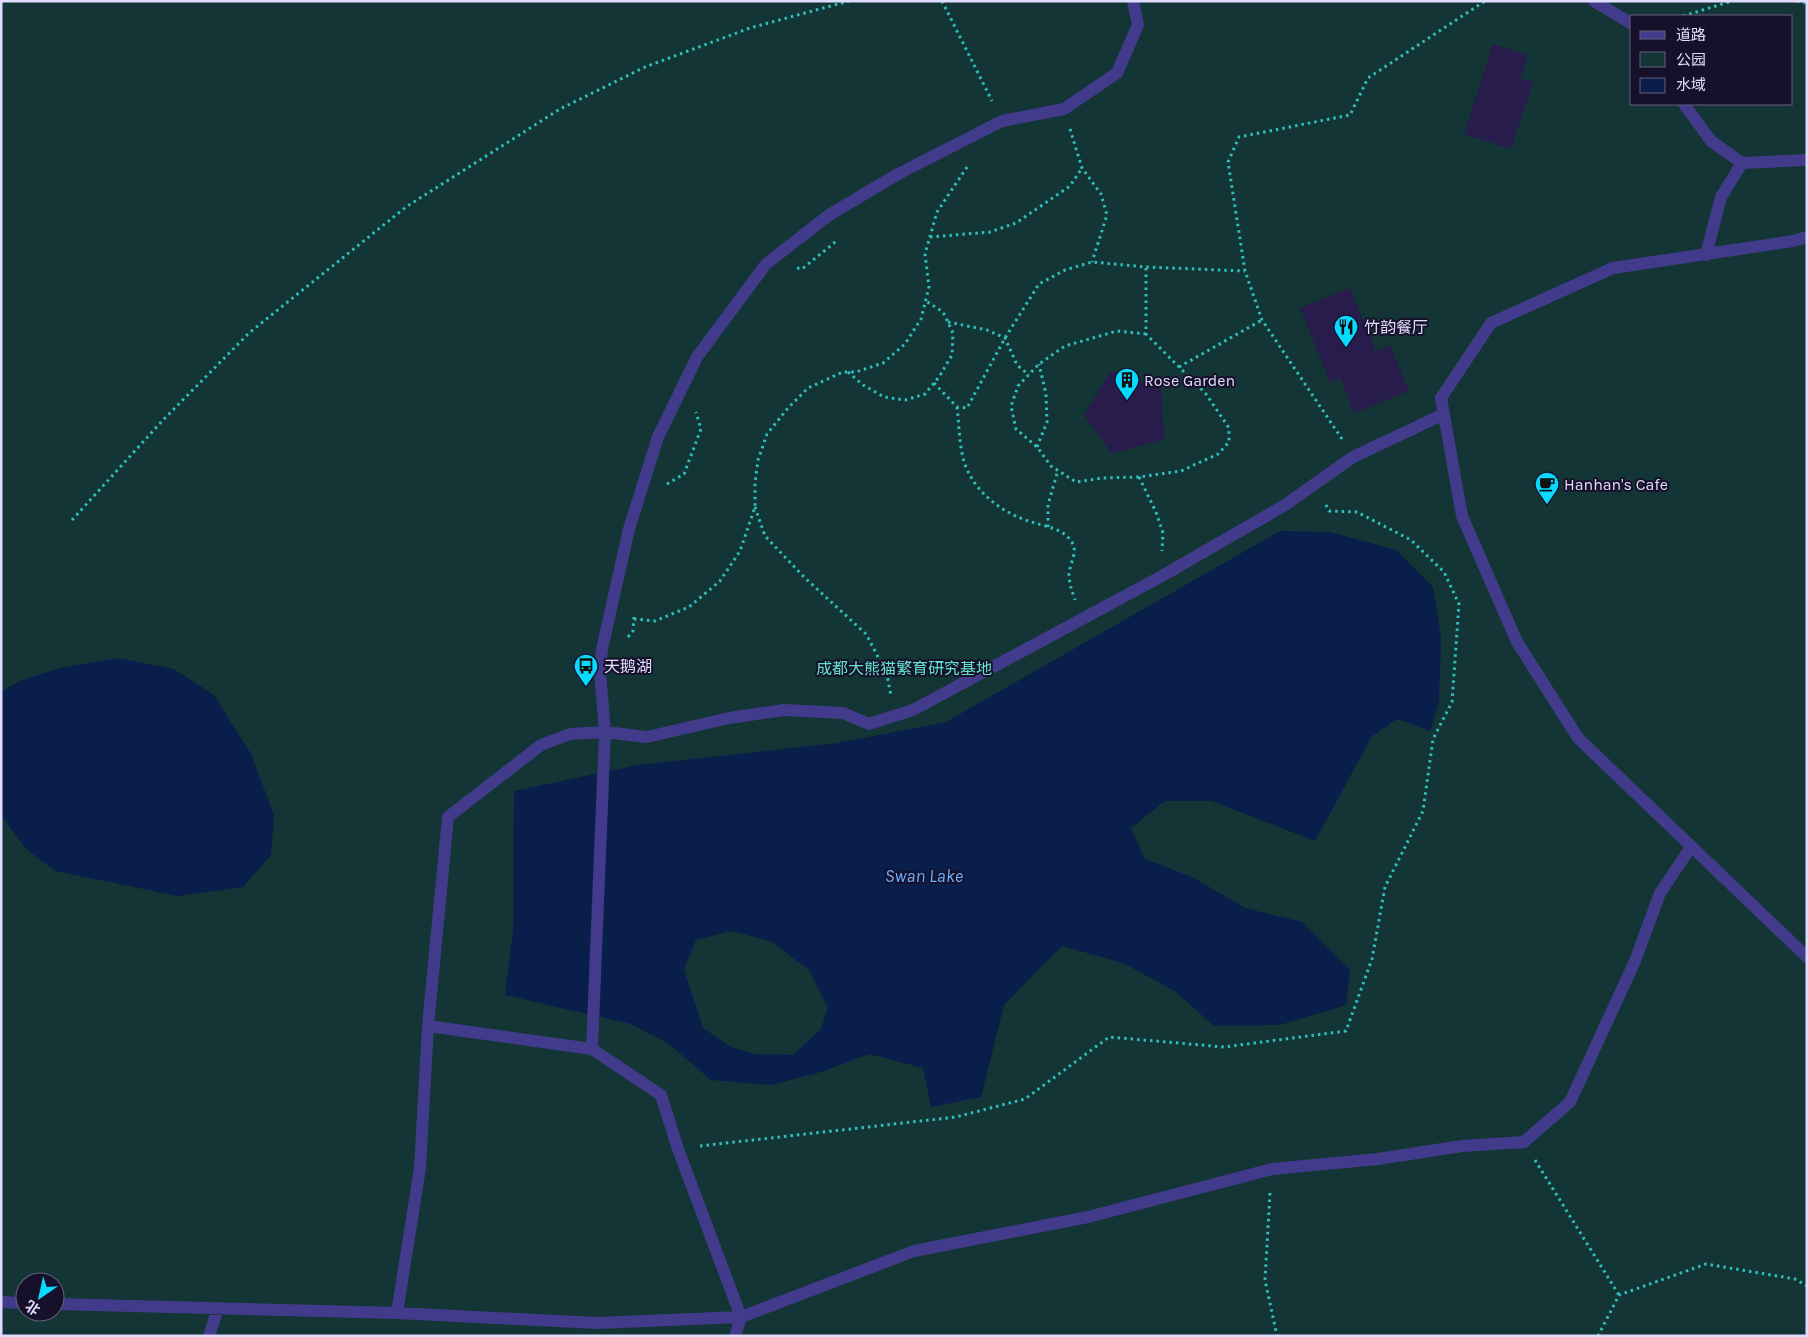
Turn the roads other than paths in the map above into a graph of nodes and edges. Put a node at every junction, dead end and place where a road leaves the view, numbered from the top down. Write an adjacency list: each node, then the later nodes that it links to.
1 (1133, 1): 10 (lane)
2 (1594, 1): 3 (lane)
3 (1630, 23)
4 (1685, 105): 6 (lane)
5 (1807, 160): 6 (lane)
6 (1742, 163): 8 (lane)
7 (1807, 237): 8 (lane)
8 (1706, 255): 9 (lane)
9 (1444, 414): 10 (lane); 11 (lane)
10 (605, 732): 13 (lane); 14 (lane)
11 (1691, 847): 12 (lane); 20 (lane)
12 (1807, 957)
13 (428, 1026): 14 (lane); 19 (lane)
14 (592, 1049): 20 (lane)
15 (1, 1302): 16 (lane)
16 (15, 1303)
17 (65, 1304): 18 (lane)
18 (218, 1308): 19 (lane); 21 (lane)
19 (397, 1313): 20 (lane)
20 (741, 1317): 22 (lane)
21 (209, 1336)
22 (735, 1336)

